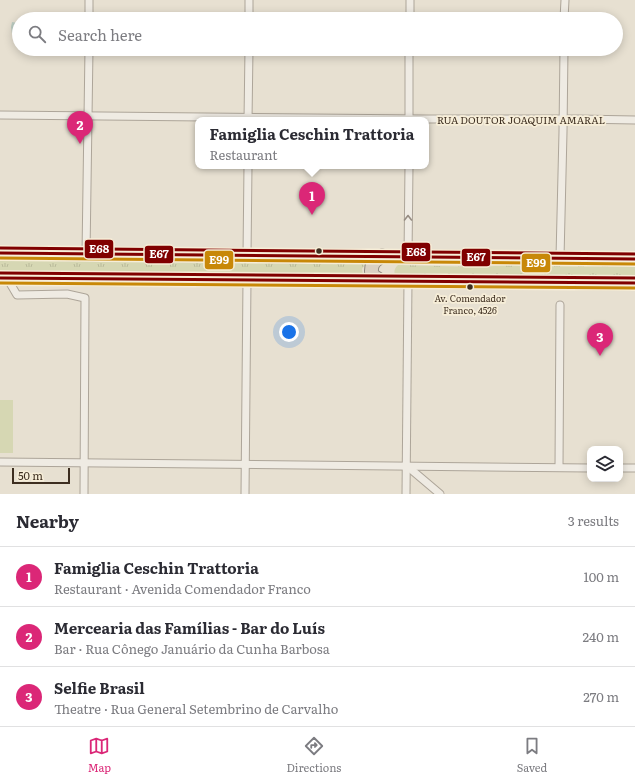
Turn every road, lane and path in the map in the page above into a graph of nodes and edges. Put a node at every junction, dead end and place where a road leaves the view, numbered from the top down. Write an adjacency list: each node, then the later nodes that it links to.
1 (89, 0): 5 (street)
2 (249, 0): 6 (street)
3 (410, 0): 7 (street)
4 (564, 0): 8 (street)
5 (89, 12)
6 (249, 12)
7 (410, 12)
8 (564, 12)
9 (89, 56): 14 (street)
10 (249, 56): 15 (street)
11 (409, 56): 16 (street)
12 (564, 56): 18 (street)
13 (0, 115): 14 (street, RUA DOUTOR JOAQUIM AMARAL)
14 (88, 116): 17 (street, RUA DOUTOR JOAQUIM AMARAL); 24 (street)
15 (248, 117)
16 (409, 117)
17 (195, 118)
18 (563, 119): 19 (street, RUA DOUTOR JOAQUIM AMARAL); 20 (street, RUA DOUTOR JOAQUIM AMARAL); 28 (street)
19 (429, 120)
20 (635, 120)
21 (248, 169): 25 (street)
22 (409, 169): 27 (street, one-way to 22)
23 (0, 253): 24 (highway)
24 (86, 254): 25 (highway)
25 (247, 255): 26 (highway)
26 (382, 256): 27 (highway); 32 (highway)
27 (408, 257): 28 (highway)
28 (560, 258): 29 (highway)
29 (635, 259)
30 (3, 278): 31 (highway); 37 (street)
31 (247, 280): 32 (highway); 38 (street)
32 (381, 281): 33 (highway)
33 (408, 281): 34 (highway); 39 (street)
34 (635, 283)
35 (560, 305): 40 (street)
36 (0, 462): 37 (street)
37 (84, 463): 38 (street); 44 (street)
38 (245, 464): 39 (street); 45 (street)
39 (407, 466): 40 (street); 46 (street); 47 (street)
40 (559, 467): 41 (street)
41 (587, 468)
42 (623, 468): 43 (street)
43 (635, 468)
44 (84, 494)
45 (245, 494)
46 (406, 494)
47 (440, 494)

